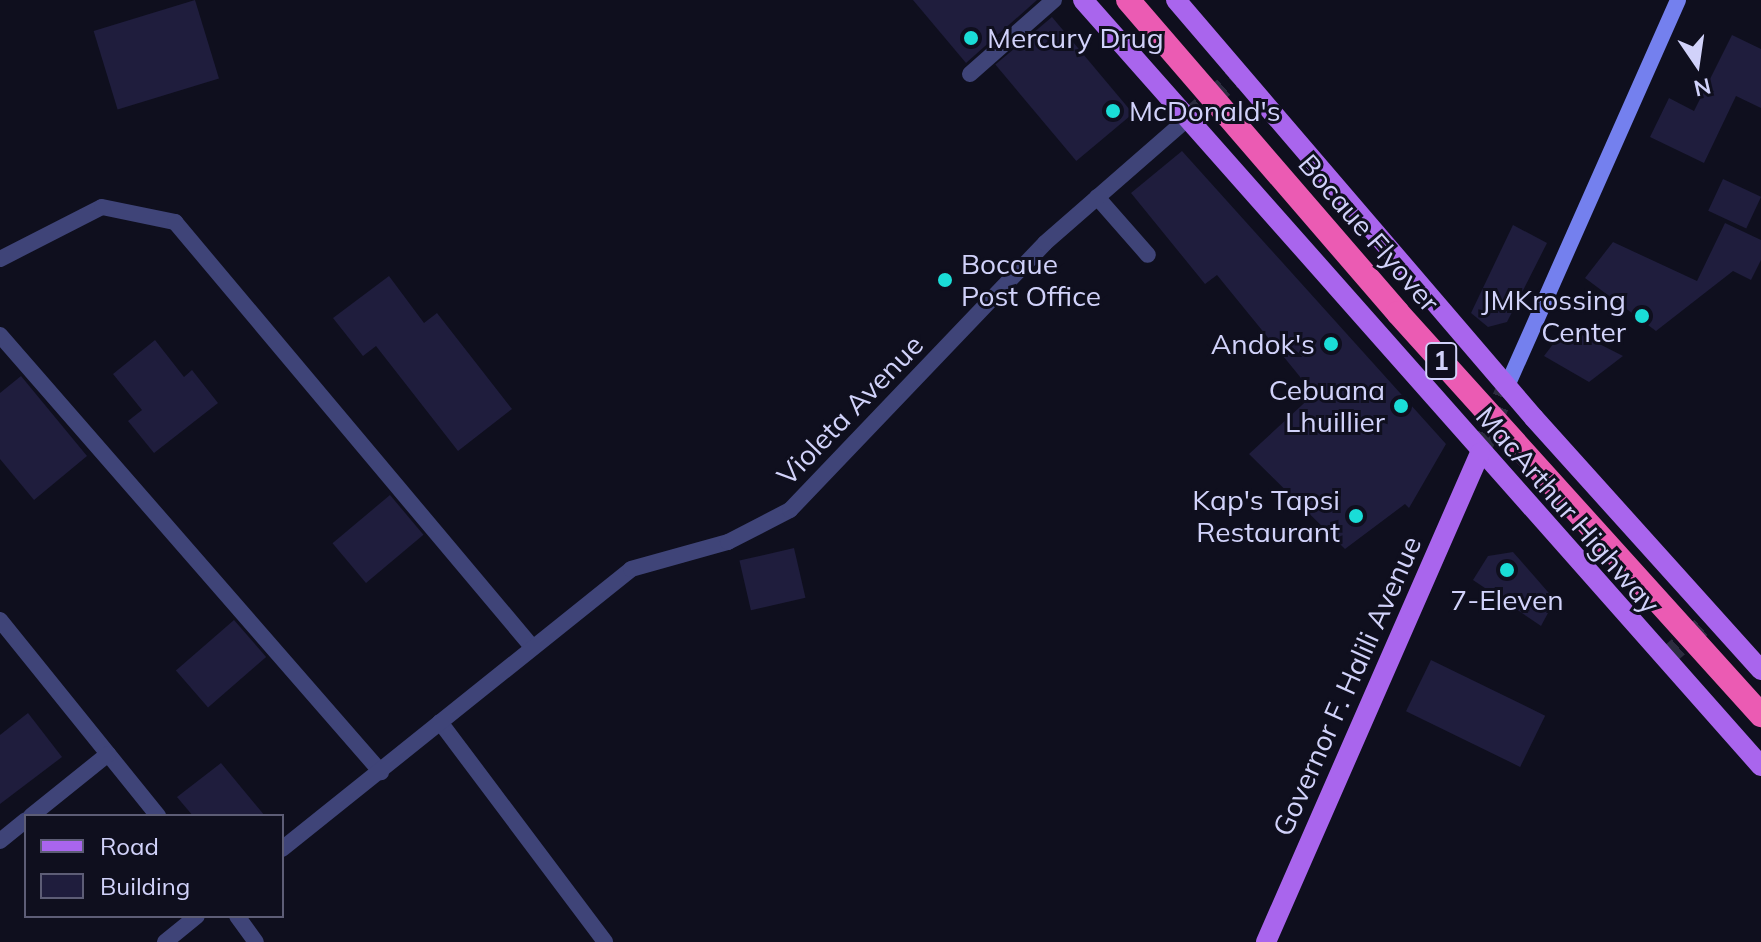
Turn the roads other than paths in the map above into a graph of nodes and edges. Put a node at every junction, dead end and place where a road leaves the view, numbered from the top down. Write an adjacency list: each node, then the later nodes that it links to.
1 (1054, 0): 6 (street)
2 (1083, 0): 7 (main road, MacArthur Highway / 1)
3 (1128, 0): 17 (highway, Bocaue Flyover / 1, bridge)
4 (1176, 0): 12 (main road, MacArthur Highway / 1)
5 (1678, 0): 12 (main road)
6 (970, 74)
7 (1186, 120): 8 (street, Violeta Avenue); 13 (main road, MacArthur Highway / 1)
8 (1097, 197): 9 (street); 15 (street, Violeta Avenue)
9 (1148, 255)
10 (0, 259): 15 (street)
11 (0, 335): 21 (street)
12 (1507, 386): 16 (main road, MacArthur Highway / 1)
13 (1480, 453): 20 (main road, MacArthur Highway / 1); 32 (main road, Governor F. Halili Avenue)
14 (1, 622): 19 (street)
15 (533, 648): 18 (street, Violeta Avenue)
16 (1761, 670)
17 (1761, 715)
18 (440, 722): 21 (street, Violeta Avenue); 31 (street)
19 (108, 754): 22 (street); 23 (street)
20 (1761, 766)
21 (381, 772): 26 (street, Violeta Avenue)
22 (33, 814)
23 (156, 814)
24 (24, 822): 25 (street)
25 (0, 841)
26 (284, 847)
27 (195, 918): 29 (street)
28 (238, 918): 30 (street)
29 (165, 942)
30 (256, 942)
31 (605, 942)
32 (1266, 942)

